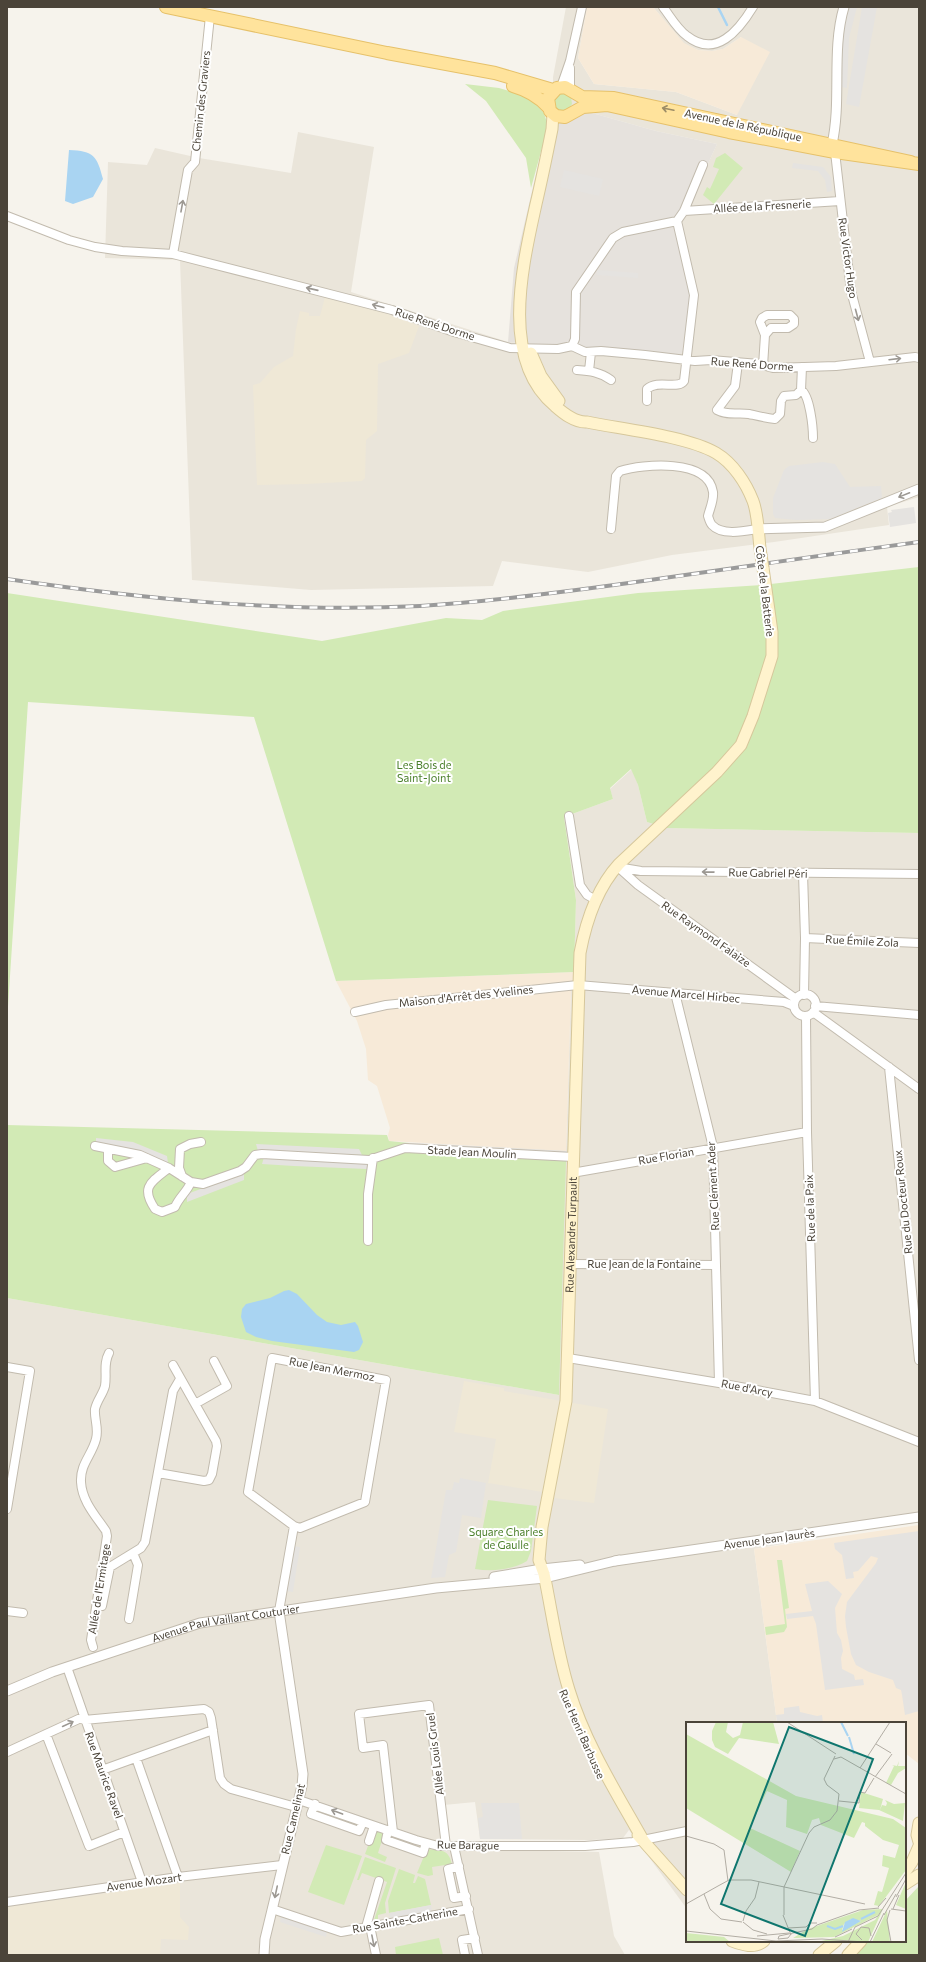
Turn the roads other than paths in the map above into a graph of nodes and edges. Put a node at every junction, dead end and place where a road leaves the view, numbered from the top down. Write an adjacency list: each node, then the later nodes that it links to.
1 (166, 7): 6 (main road)
2 (582, 7): 8 (street)
3 (663, 7): 4 (street)
4 (753, 7)
5 (844, 7): 11 (street, Rue Victor Hugo)
6 (210, 16): 7 (main road); 18 (street, Chemin des Graviers, one-way to 6)
7 (387, 53): 8 (main road, Avenue de la République); 9 (main road)
8 (565, 90): 9 (main road); 10 (main road); 11 (main road, Avenue de la République, one-way to 8)
9 (550, 110): 10 (main road, Avenue de la République); 21 (main road)
10 (571, 114): 11 (main road, Avenue de la République); 21 (main road)
11 (834, 148): 12 (main road, Avenue de la République); 14 (street, Rue Victor Hugo)
12 (915, 163)
13 (703, 165): 15 (street)
14 (840, 201): 15 (street, Allée de la Fresnerie); 25 (street, Rue Victor Hugo, one-way to 25)
15 (684, 211): 17 (street)
16 (7, 216): 18 (street, Rue René Dorme)
17 (677, 221): 20 (street); 24 (street)
18 (173, 254): 21 (street, Rue René Dorme, one-way to 18)
19 (765, 335): 27 (street)
20 (572, 346): 21 (street, Rue René Dorme); 22 (street, Rue René Dorme)
21 (526, 347): 37 (main road, Côte de la Batterie)
22 (591, 352): 24 (street, Rue René Dorme); 30 (street)
23 (919, 358): 25 (street, Rue René Dorme, one-way to 23)
24 (687, 360): 26 (street, Rue René Dorme); 33 (street)
25 (870, 362): 28 (street, Rue René Dorme)
26 (738, 363): 27 (street, Rue René Dorme); 32 (street)
27 (763, 366): 28 (street, Rue René Dorme)
28 (802, 367): 32 (street)
29 (576, 370): 30 (street)
30 (589, 371): 31 (street)
31 (611, 380)
32 (801, 390): 34 (street)
33 (647, 401)
34 (813, 438)
35 (919, 489): 37 (street, one-way to 37)
36 (611, 529): 37 (street)
37 (757, 529): 39 (main road, Côte de la Batterie, bridge)
38 (569, 816): 43 (street)
39 (634, 851): 40 (main road, Rue Alexandre Turpault)
40 (617, 867): 41 (street, Rue Gabriel Péri, one-way to 40); 43 (main road, Rue Alexandre Turpault); 49 (street, Rue Raymond Falaize)
41 (803, 873): 42 (street, Rue Gabriel Péri); 44 (street)
42 (919, 874)
43 (596, 900): 46 (main road, Rue Alexandre Turpault)
44 (805, 938): 45 (street, Rue Émile Zola); 48 (street)
45 (919, 943)
46 (578, 985): 47 (street, Avenue Marcel Hirbec); 51 (street, Maison d'Arrêt des Yvelines); 60 (main road, Rue Alexandre Turpault)
47 (675, 993): 49 (street, Avenue Marcel Hirbec); 58 (street, Rue Clément Ader)
48 (804, 994): 49 (street); 50 (street)
49 (795, 1003): 50 (street, Rue Raymond Falaize)
50 (811, 1011): 52 (street); 53 (street); 55 (street, Rue de la Paix)
51 (355, 1012)
52 (919, 1015)
53 (889, 1067): 54 (street); 72 (street, Rue du Docteur Roux)
54 (919, 1089)
55 (807, 1132): 58 (street, Rue Florian); 78 (street, Rue de la Paix)
56 (201, 1142): 65 (street)
57 (95, 1146): 59 (street)
58 (713, 1147): 64 (street, Rue Florian); 69 (street, Rue Clément Ader)
59 (108, 1149): 61 (street); 61 (street)
60 (573, 1157): 62 (street, Stade Jean Moulin); 64 (main road, Rue Alexandre Turpault)
61 (147, 1158): 63 (street)
62 (373, 1158): 66 (street, Stade Jean Moulin); 67 (street)
63 (169, 1168): 65 (street); 66 (street)
64 (572, 1173): 68 (main road, Rue Alexandre Turpault)
65 (182, 1176): 66 (street)
66 (191, 1182)
67 (368, 1242)
68 (571, 1264): 69 (street, Rue Jean de la Fontaine); 71 (main road, Rue Alexandre Turpault)
69 (716, 1265): 77 (street, Rue Clément Ader)
70 (109, 1353): 91 (street, Allée de l'Ermitage)
71 (568, 1358): 77 (street, Rue d'Arcy); 86 (main road, Rue Alexandre Turpault)
72 (919, 1360)
73 (214, 1362): 79 (street)
74 (173, 1364): 76 (street)
75 (7, 1367): 82 (street)
76 (180, 1379): 79 (street); 81 (street)
77 (719, 1383): 78 (street, Rue d'Arcy)
78 (816, 1401): 80 (street, Rue d'Arcy)
79 (195, 1404): 81 (street)
80 (919, 1442)
81 (158, 1473): 85 (street)
82 (7, 1508)
83 (919, 1517): 86 (street, Avenue Jean Jaurès)
84 (294, 1526): 84 (street, Rue Jean Mermoz); 88 (street)
85 (133, 1553): 90 (street); 91 (street)
86 (543, 1574): 88 (street, Avenue Paul Vaillant Couturier); 107 (main road, Rue Henri Barbusse)
87 (7, 1610): 89 (street)
88 (280, 1611): 92 (street, Avenue Paul Vaillant Couturier); 101 (street, Rue Camelinat)
89 (23, 1613)
90 (130, 1619)
91 (93, 1647): 92 (street, Allée de l'Ermitage)
92 (96, 1657): 93 (street, Avenue Paul Vaillant Couturier)
93 (67, 1667): 94 (street, Avenue Paul Vaillant Couturier); 95 (street, Rue Maurice Ravel)
94 (7, 1691)
95 (84, 1718): 96 (street); 97 (street, one-way to 95); 100 (street, Rue Maurice Ravel)
96 (213, 1730): 99 (street); 101 (street, Rue Barague)
97 (46, 1734): 98 (street); 106 (street)
98 (7, 1752)
99 (136, 1758): 100 (street); 115 (street)
100 (102, 1770): 106 (street, Rue Maurice Ravel)
101 (298, 1804): 103 (street, Rue Barague); 113 (street, Rue Camelinat)
102 (919, 1823): 109 (main road)
103 (374, 1826): 104 (street, Rue Barague); 108 (street)
104 (391, 1831): 110 (street, Rue Barague); 110 (street, Allée Louis Gruel)
105 (686, 1831): 107 (street, Rue Barague)
106 (124, 1832): 118 (street, Rue Maurice Ravel)
107 (643, 1840): 110 (street, Rue Barague); 120 (main road, Rue Henri Barbusse)
108 (369, 1841)
109 (919, 1842)
110 (450, 1846): 114 (street)
111 (919, 1846): 112 (main road)
112 (908, 1864): 116 (main road)
113 (282, 1865): 115 (street, Avenue Mozart); 123 (street, Rue Camelinat, one-way to 123)
114 (459, 1866): 121 (street); 121 (street)
115 (178, 1877): 118 (street, Avenue Mozart)
116 (911, 1877): 119 (main road)
117 (379, 1881): 125 (street)
118 (142, 1882): 122 (street, Avenue Mozart)
119 (906, 1888)
120 (686, 1889)
121 (466, 1896): 124 (street)
122 (7, 1902)
123 (272, 1909): 125 (street, Rue Sainte-Catherine); 133 (street, Rue Camelinat)
124 (469, 1909): 125 (street, Rue Sainte-Catherine); 126 (street)
125 (368, 1927): 134 (street, one-way to 134)
126 (474, 1938): 135 (street); 136 (street)
127 (733, 1942): 137 (main road)
128 (735, 1942): 129 (main road)
129 (763, 1942)
130 (825, 1942): 138 (main road)
131 (835, 1942): 139 (main road)
132 (860, 1942): 140 (main road)
133 (264, 1955)
134 (376, 1955)
135 (465, 1955)
136 (478, 1955)
137 (746, 1955)
138 (809, 1955)
139 (819, 1955)
140 (848, 1955)

